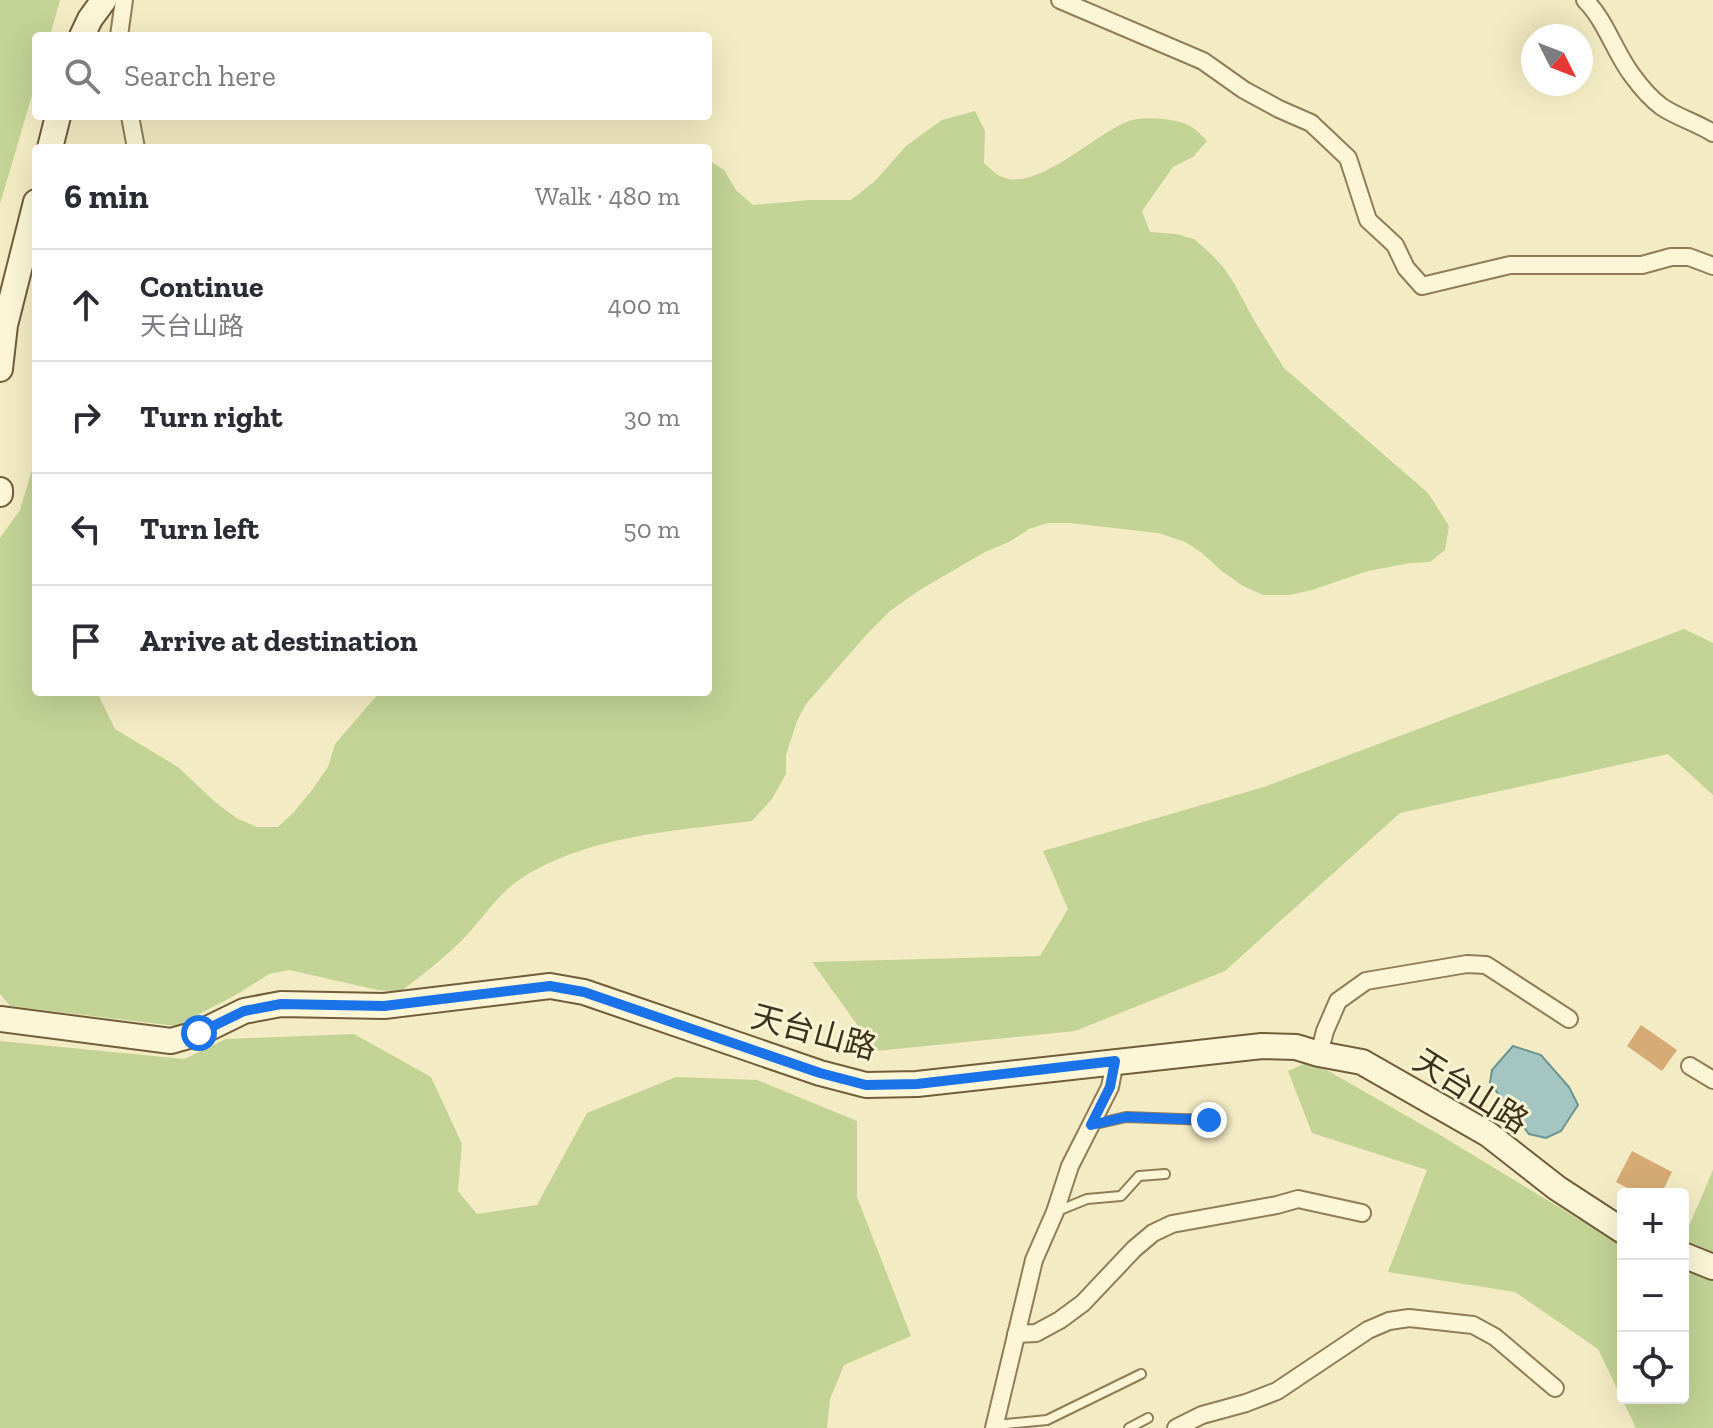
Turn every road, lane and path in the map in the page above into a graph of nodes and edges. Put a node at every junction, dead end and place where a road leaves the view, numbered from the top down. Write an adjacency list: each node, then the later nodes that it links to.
1 (104, 0): 5 (street)
2 (124, 0): 6 (street)
3 (1060, 0): 13 (street)
4 (1585, 0): 9 (street)
5 (84, 32)
6 (120, 32)
7 (57, 120): 10 (street)
8 (131, 120): 11 (street)
9 (1713, 133)
10 (51, 144)
11 (135, 144)
12 (32, 218): 14 (street)
13 (1713, 266)
14 (0, 369)
15 (0, 1019): 18 (street, 天台山路)
16 (1569, 1019): 17 (street)
17 (1319, 1054): 18 (street, 天台山路); 26 (street, 天台山路)
18 (1115, 1061): 22 (street)
19 (1690, 1066): 20 (street)
20 (1713, 1080)
21 (1209, 1120): 22 (lane)
22 (1091, 1125): 24 (street)
23 (1165, 1174): 24 (lane)
24 (1055, 1212): 29 (street)
25 (1362, 1213): 29 (street)
26 (1617, 1227)
27 (1689, 1257): 28 (street)
28 (1713, 1267)
29 (1016, 1334): 33 (street)
30 (1141, 1374): 33 (lane)
31 (1555, 1388): 35 (street)
32 (1148, 1418): 34 (lane)
33 (994, 1427)
34 (1129, 1428)
35 (1176, 1428)

